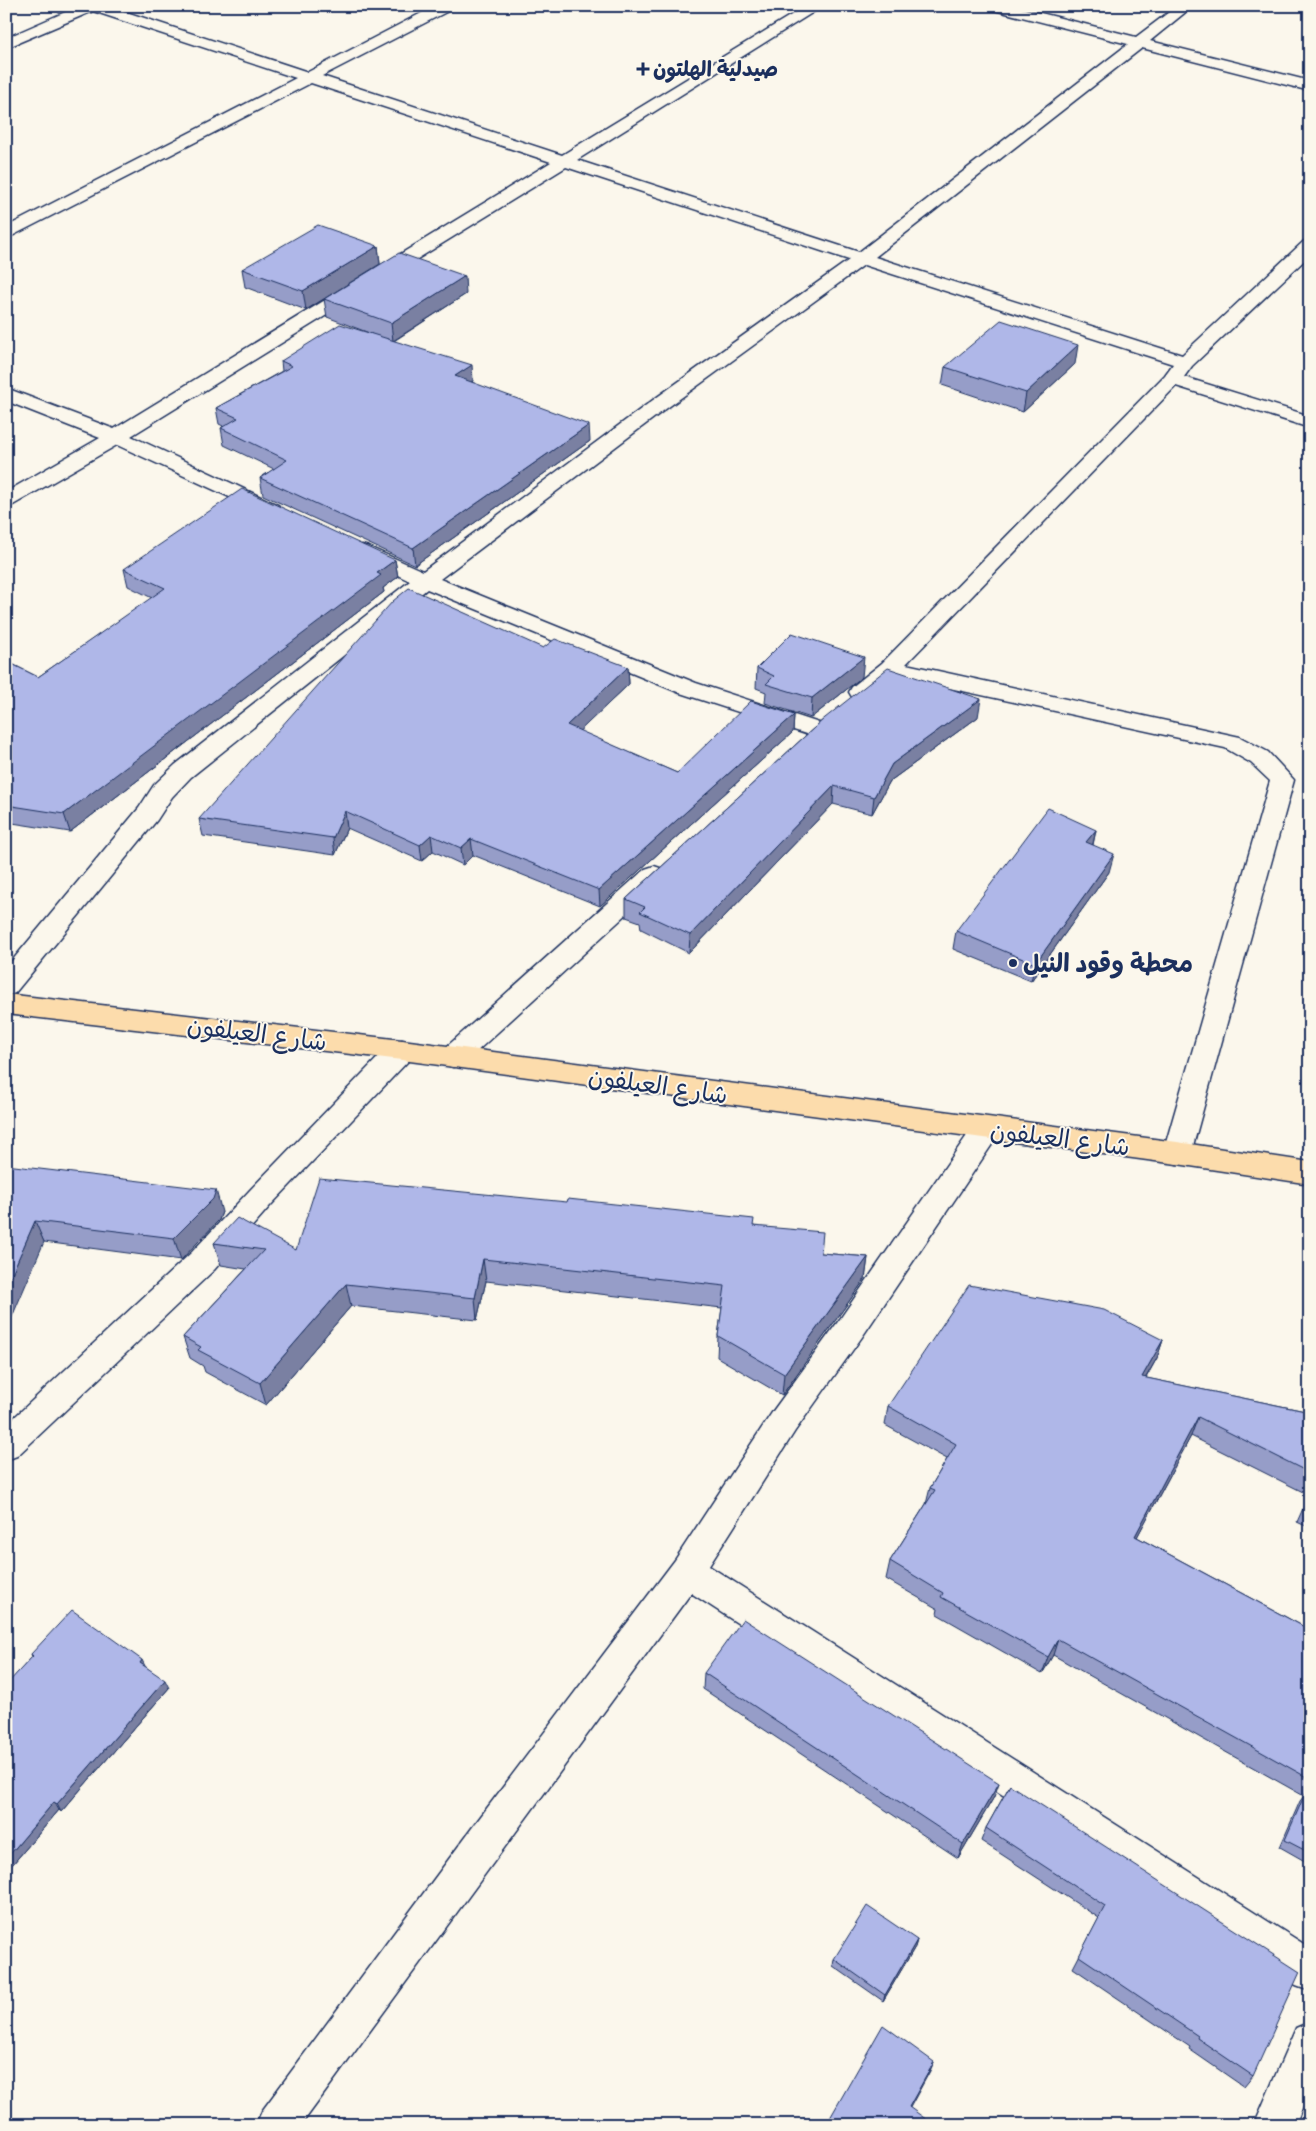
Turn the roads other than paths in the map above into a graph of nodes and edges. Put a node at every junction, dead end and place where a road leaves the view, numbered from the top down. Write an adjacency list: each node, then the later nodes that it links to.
1 (93, 6): 7 (street); 8 (street)
2 (447, 6): 8 (street)
3 (816, 6): 10 (street)
4 (995, 6): 6 (street)
5 (1186, 6): 6 (street)
6 (1139, 43): 9 (street); 13 (street)
7 (6, 44)
8 (308, 77): 10 (street); 11 (street)
9 (1310, 86)
10 (566, 161): 13 (street); 17 (street)
11 (6, 234)
12 (1310, 245): 14 (street)
13 (862, 258): 14 (street); 21 (street)
14 (1179, 371): 16 (street); 22 (street)
15 (6, 394): 17 (street)
16 (1310, 422)
17 (116, 437): 18 (street); 19 (street)
18 (6, 501)
19 (289, 517)
20 (343, 542): 21 (street)
21 (425, 580): 22 (street); 24 (street)
22 (890, 668): 29 (street)
23 (667, 863): 27 (street)
24 (6, 986)
25 (6, 1004): 26 (highway, شارع العيلفون)
26 (402, 1050): 27 (highway, شارع العيلفون); 31 (street)
27 (453, 1057): 28 (highway, شارع العيلفون)
28 (987, 1129): 29 (highway, شارع العيلفون); 32 (street)
29 (1176, 1153): 30 (highway, شارع العيلفون)
30 (1310, 1173)
31 (6, 1446)
32 (687, 1571): 33 (street); 35 (street)
33 (1310, 1971)
34 (1310, 2042): 36 (street)
35 (276, 2125)
36 (1274, 2125)

